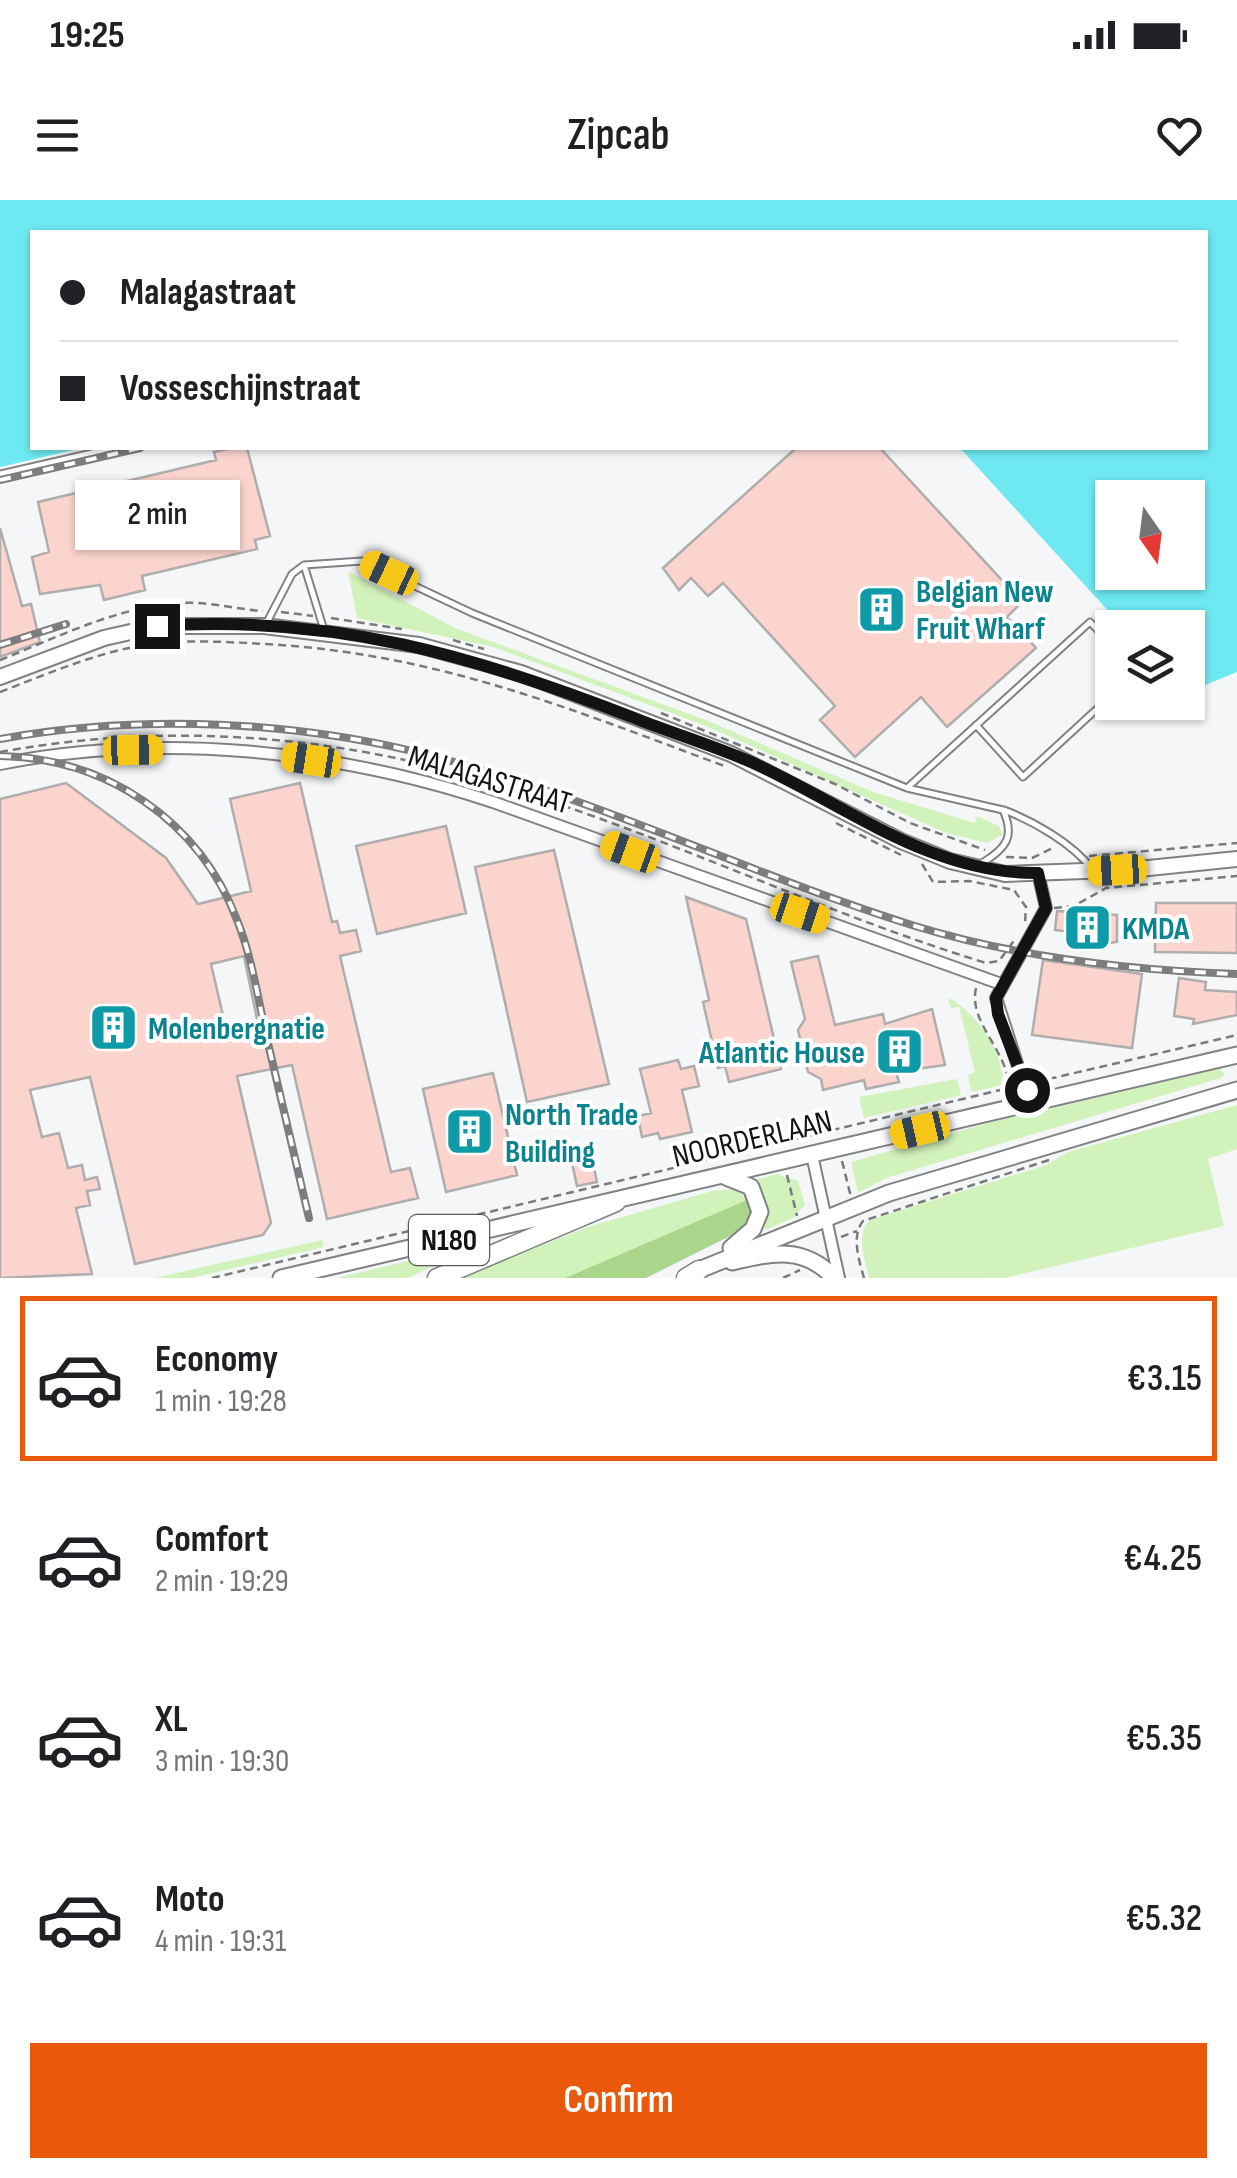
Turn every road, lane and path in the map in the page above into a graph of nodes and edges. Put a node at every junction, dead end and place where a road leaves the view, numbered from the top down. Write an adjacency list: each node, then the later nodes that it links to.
1 (105, 450): 2 (lane)
2 (0, 474)
3 (304, 565): 4 (lane); 5 (lane); 20 (lane)
4 (273, 612): 5 (path); 6 (lane); 12 (path)
5 (318, 616): 8 (path); 9 (lane)
6 (264, 626): 9 (street); 13 (street)
7 (1095, 627): 17 (lane)
8 (407, 630)
9 (326, 632): 27 (street)
10 (442, 638): 11 (path)
11 (490, 650)
12 (0, 660)
13 (0, 677)
14 (0, 692): 19 (path)
15 (650, 708): 24 (path)
16 (1095, 710): 17 (lane)
17 (976, 725): 20 (lane)
18 (0, 764): 32 (street, MALAGASTRAAT)
19 (735, 770)
20 (907, 788): 21 (lane)
21 (1003, 810): 24 (lane); 25 (lane)
22 (825, 817): 32 (path)
23 (1237, 843): 25 (path)
24 (996, 855): 25 (path); 27 (lane)
25 (1083, 857): 28 (lane)
26 (1237, 859): 28 (street)
27 (976, 867): 29 (street)
28 (1094, 871): 29 (street)
29 (1038, 873): 31 (street)
30 (1237, 876): 31 (path)
31 (1046, 908): 33 (street)
32 (980, 976): 33 (street, MALAGASTRAAT); 37 (path)
33 (1002, 984): 36 (street)
34 (1237, 1035): 36 (path)
35 (1236, 1058): 39 (main road, NOORDERLAAN / N180)
36 (1026, 1084): 37 (path); 39 (street)
37 (1008, 1089): 40 (path)
38 (1237, 1090): 47 (main road)
39 (1030, 1104): 41 (main road, NOORDERLAAN / N180)
40 (834, 1130): 41 (path); 53 (path)
41 (839, 1149): 42 (main road, NOORDERLAAN / N180); 47 (path)
42 (812, 1155): 43 (main road, NOORDERLAAN / N180); 48 (street)
43 (784, 1162): 45 (main road, NOORDERLAAN / N180); 49 (path)
44 (1031, 1168): 50 (path)
45 (722, 1176): 46 (main road, NOORDERLAAN / N180); 52 (main road)
46 (616, 1202): 54 (main road, NOORDERLAAN / N180); 55 (highway)
47 (853, 1206): 48 (main road); 50 (path)
48 (825, 1216): 49 (main road); 57 (street)
49 (800, 1226): 52 (main road)
50 (858, 1228): 58 (path)
51 (810, 1266): 56 (path)
52 (693, 1274): 57 (main road)
53 (212, 1278)
54 (281, 1278)
55 (437, 1278)
56 (783, 1278)
57 (837, 1278)
58 (864, 1278)

